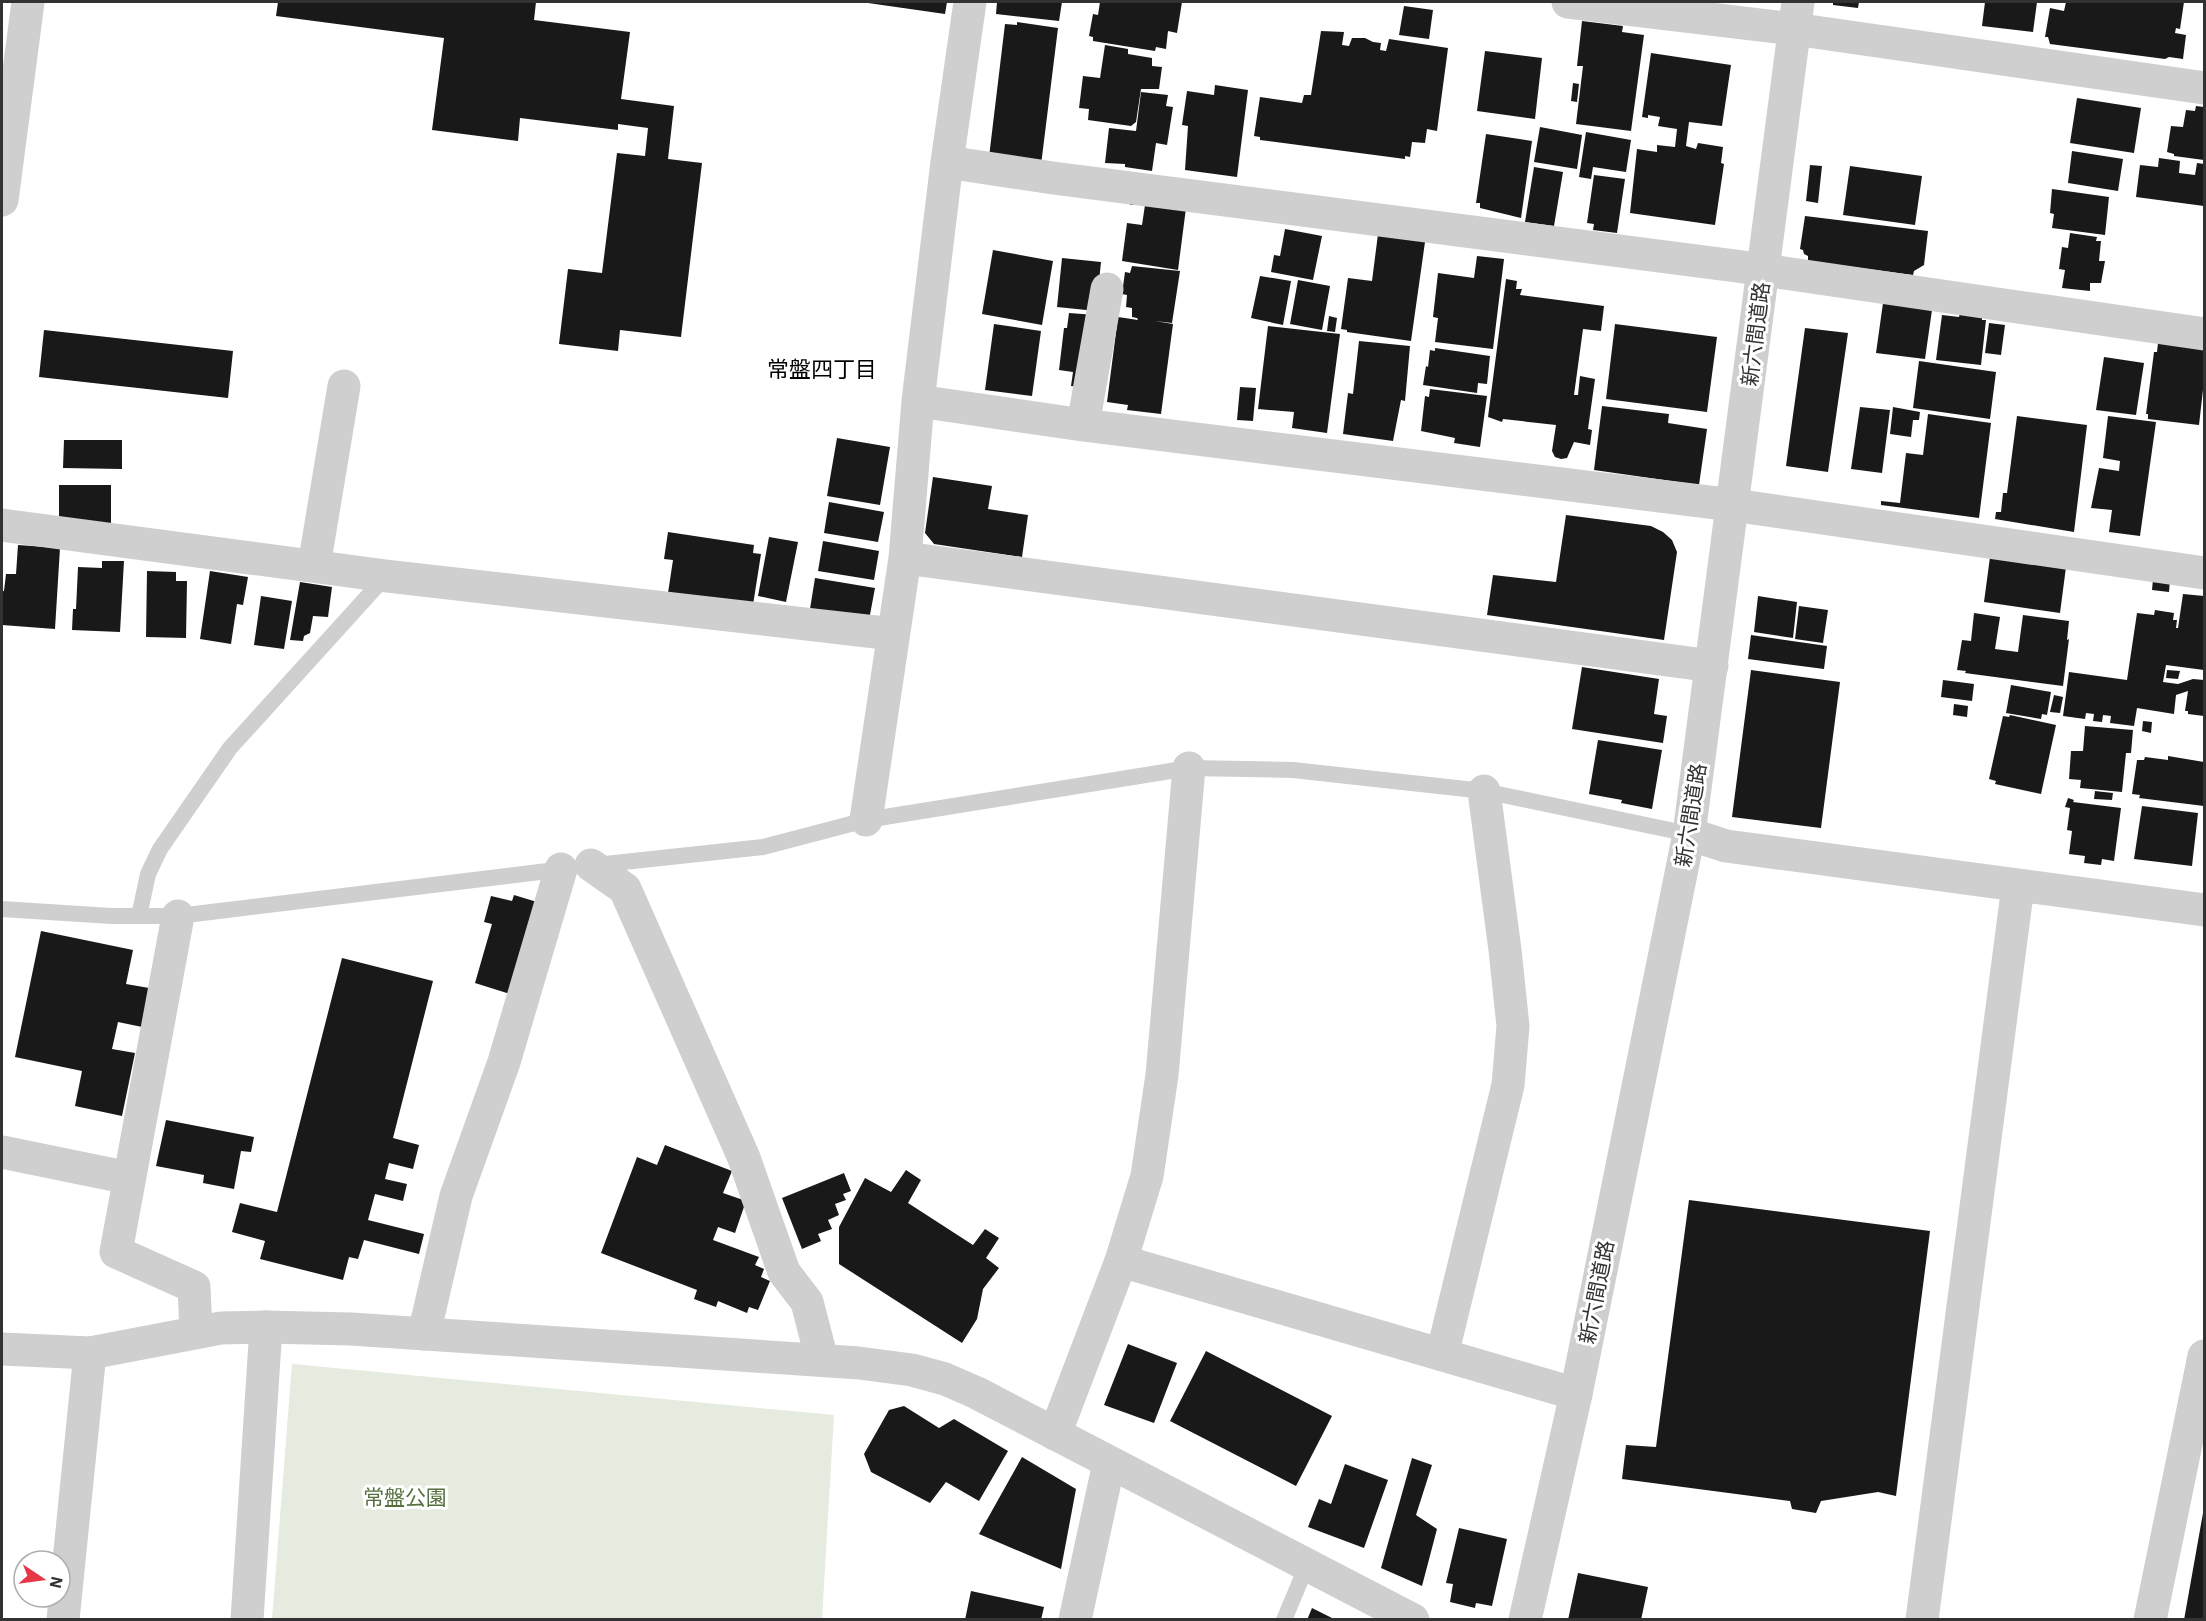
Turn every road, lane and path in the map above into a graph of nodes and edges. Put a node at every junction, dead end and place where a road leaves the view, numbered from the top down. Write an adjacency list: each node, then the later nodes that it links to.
1 (28, 2): 7 (street)
2 (970, 2): 6 (street)
3 (1568, 2): 4 (street)
4 (1796, 15): 5 (street); 8 (street, 新六間道路)
5 (2205, 88)
6 (947, 162): 8 (street); 12 (street)
7 (2, 201)
8 (1763, 270): 10 (street); 14 (street, 新六間道路)
9 (1107, 289): 13 (street)
10 (2205, 334)
11 (344, 386): 17 (street)
12 (918, 401): 13 (street); 16 (street)
13 (1083, 425): 14 (street)
14 (1733, 505): 18 (street); 21 (street, 新六間道路)
15 (2, 525): 17 (street)
16 (905, 558): 20 (street); 21 (street)
17 (314, 566): 19 (street)
18 (2205, 573)
19 (386, 576): 20 (street); 30 (lane)
20 (893, 634): 24 (street)
21 (1712, 666): 25 (street, 新六間道路)
22 (1189, 768): 23 (lane); 24 (lane); 34 (street)
23 (1484, 790): 25 (lane); 40 (street)
24 (866, 820): 26 (lane)
25 (1689, 834): 27 (street); 43 (street, 新六間道路)
26 (576, 867): 31 (lane); 37 (street); 42 (street)
27 (2018, 886): 29 (street); 53 (street)
28 (2, 909): 30 (lane)
29 (2205, 910)
30 (138, 916): 31 (lane)
31 (178, 916): 33 (street)
32 (2, 1152): 33 (street)
33 (129, 1178): 36 (street)
34 (1121, 1261): 40 (street); 44 (street)
35 (266, 1327): 36 (street); 37 (street); 48 (street)
36 (196, 1332): 39 (street)
37 (424, 1334): 42 (street)
38 (2, 1349): 39 (street)
39 (90, 1353): 47 (street)
40 (1442, 1355): 43 (street)
41 (2205, 1356): 54 (street)
42 (822, 1360): 44 (street)
43 (1576, 1394): 52 (street, 新六間道路)
44 (1055, 1434): 45 (street)
45 (1109, 1463): 46 (street); 49 (street)
46 (1307, 1565): 50 (lane); 51 (street)
47 (63, 1620)
48 (247, 1620)
49 (1076, 1620)
50 (1284, 1620)
51 (1413, 1620)
52 (1525, 1620)
53 (1922, 1620)
54 (2150, 1620)

